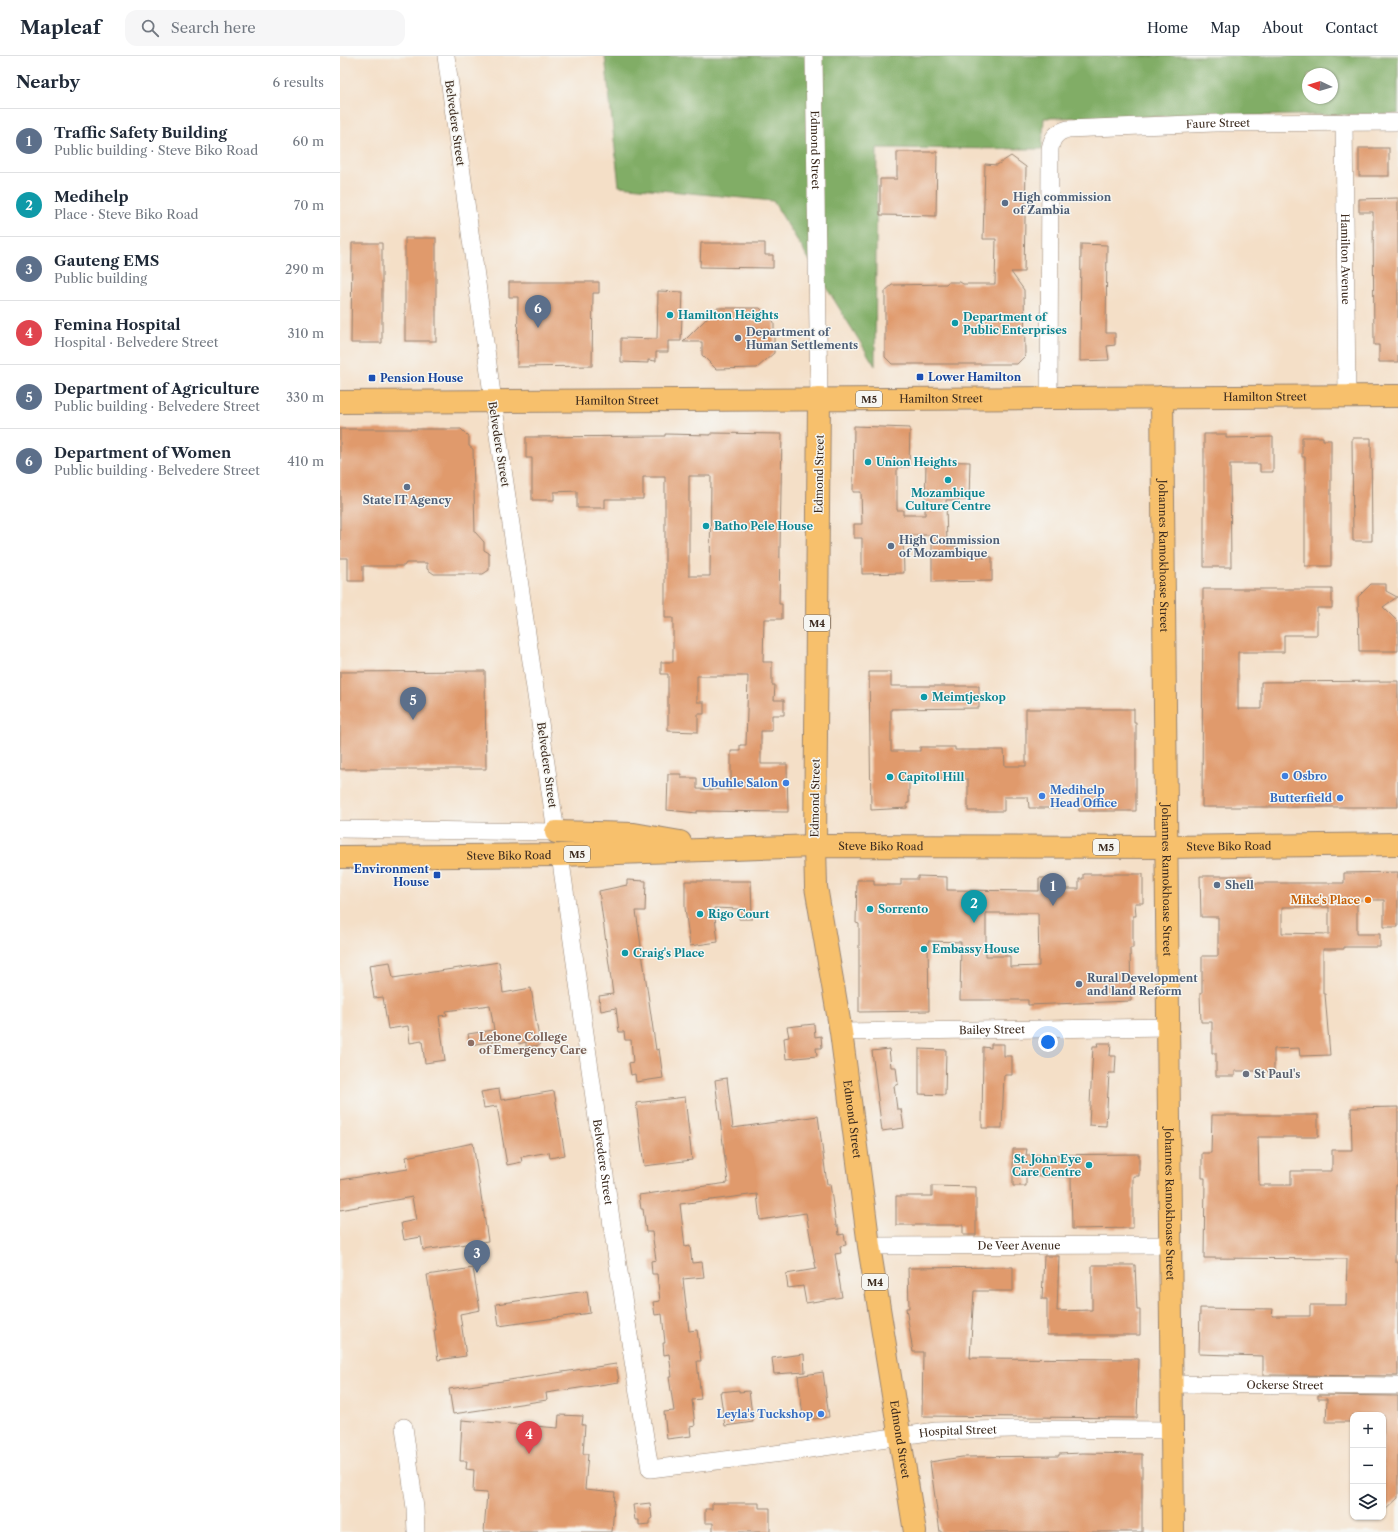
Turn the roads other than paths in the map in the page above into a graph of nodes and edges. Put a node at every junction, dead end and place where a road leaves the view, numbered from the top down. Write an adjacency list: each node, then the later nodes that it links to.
1 (446, 56): 10 (street, Belvedere Street)
2 (814, 56): 9 (street, Edmond Street)
3 (1344, 122): 4 (street, Faure Street); 5 (street, Hamilton Avenue); 8 (street, Faure Street)
4 (1398, 122)
5 (1347, 396): 6 (main road, Hamilton Street / M5); 7 (main road, Hamilton Street / M5)
6 (1398, 396)
7 (1162, 397): 8 (main road, Hamilton Street / M5); 16 (main road, Johannes Ramokhoase Street)
8 (1049, 398): 9 (main road, Hamilton Street / M5)
9 (819, 399): 10 (main road, Hamilton Street / M5); 15 (main road, Edmond Street / M4)
10 (493, 401): 11 (main road, Hamilton Street / M5); 13 (street, Belvedere Street)
11 (340, 402)
12 (340, 829): 13 (street)
13 (556, 832): 17 (main road)
14 (1398, 844): 16 (main road, Steve Biko Road / M5)
15 (815, 846): 16 (main road, Steve Biko Road / M5); 17 (main road, Steve Biko Road / M5); 21 (main road, Edmond Street / M4)
16 (1167, 847): 20 (main road, Johannes Ramokhoase Street)
17 (711, 850): 18 (main road, Steve Biko Road / M5)
18 (560, 855): 19 (main road, Steve Biko Road / M5); 29 (street, Belvedere Street)
19 (340, 857)
20 (1168, 1027): 21 (street, Bailey Street); 22 (main road, Johannes Ramokhoase Street)
21 (841, 1032): 23 (main road, Edmond Street / M4)
22 (1170, 1245): 23 (street, De Veer Avenue); 24 (main road, Johannes Ramokhoase Street)
23 (869, 1246): 28 (main road, Edmond Street / M4)
24 (1172, 1384): 25 (street, Ockerse Street); 27 (main road, Johannes Ramokhoase Street)
25 (1398, 1386)
26 (404, 1426): 30 (street)
27 (1172, 1430): 28 (street, Hospital Street); 32 (main road, Johannes Ramokhoase Street)
28 (900, 1436): 29 (street, Hospital Street); 31 (main road, Edmond Street / M4)
29 (650, 1469)
30 (416, 1532)
31 (915, 1532)
32 (1173, 1532)

